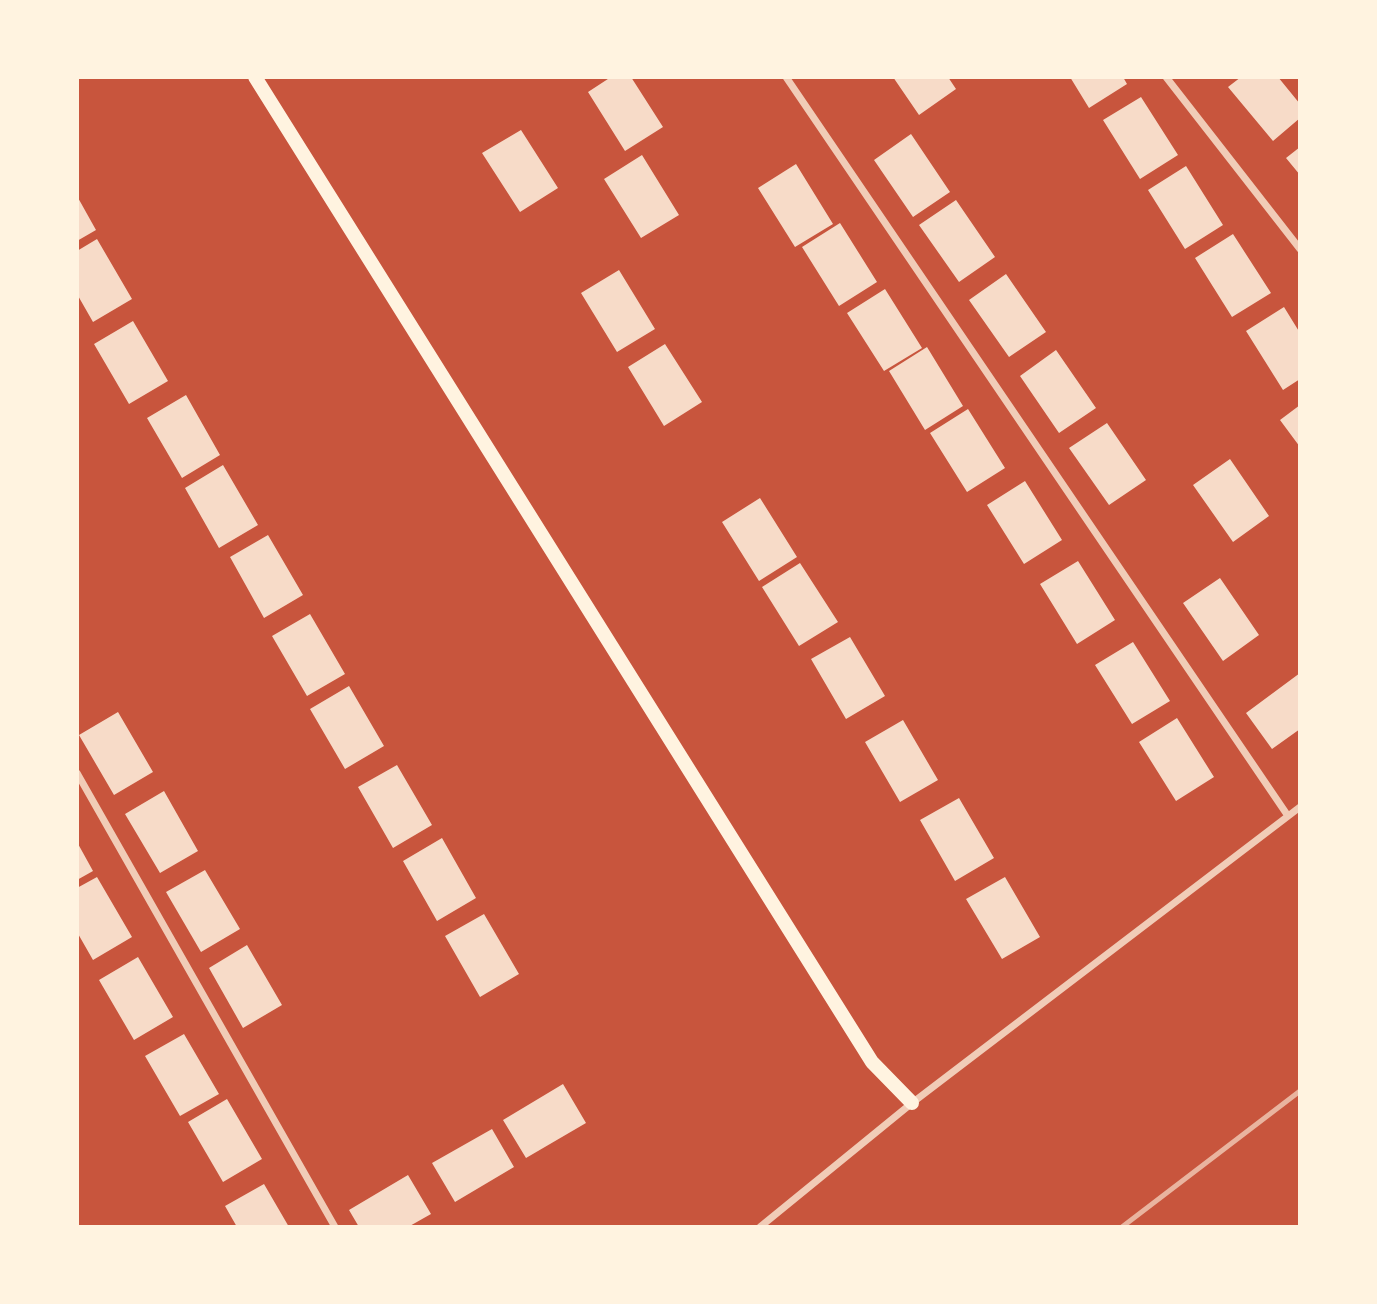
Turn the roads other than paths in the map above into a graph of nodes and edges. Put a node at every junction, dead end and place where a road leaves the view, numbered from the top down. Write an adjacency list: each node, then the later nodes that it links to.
1 (255, 77): 8 (main road)
2 (786, 77): 7 (street)
3 (1166, 77): 4 (street)
4 (1300, 249)
5 (77, 774): 9 (street)
6 (1300, 807): 7 (street)
7 (1288, 816): 8 (street)
8 (912, 1102): 10 (street)
9 (335, 1227)
10 (760, 1227)

